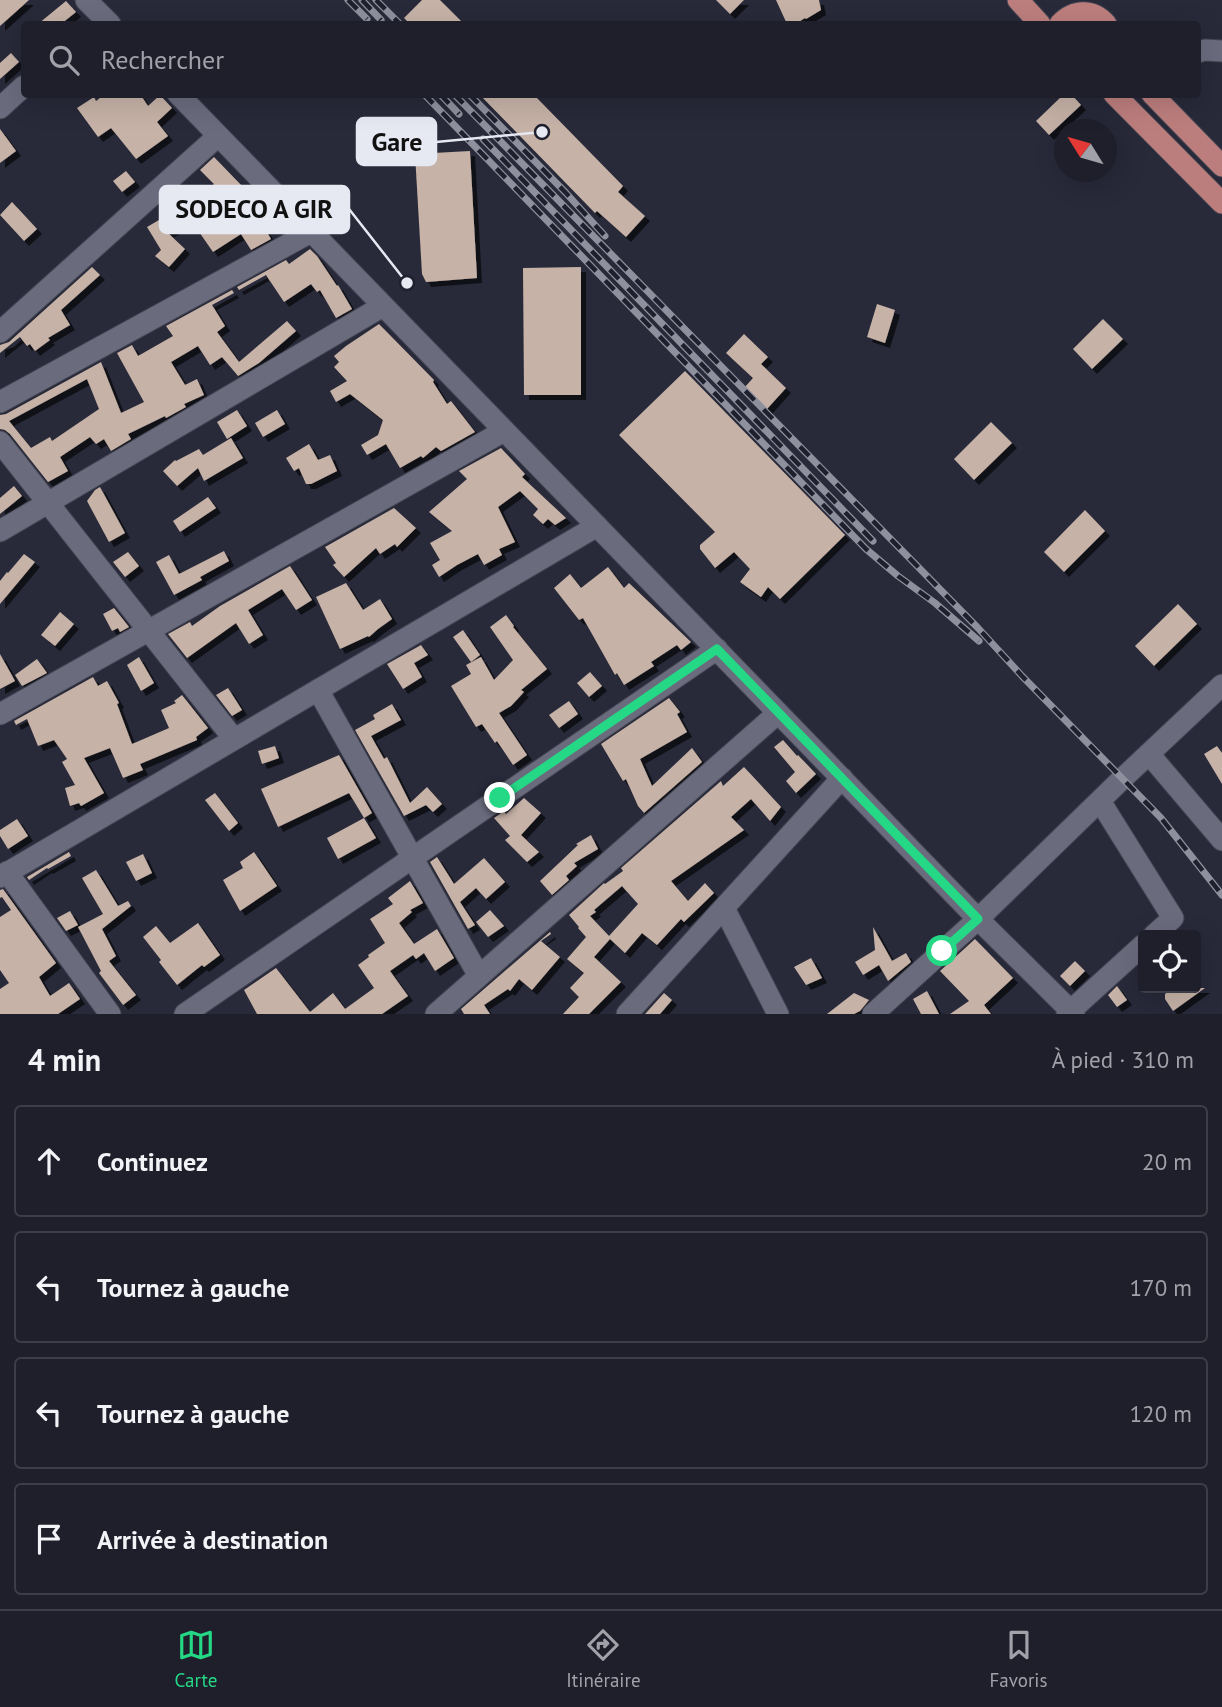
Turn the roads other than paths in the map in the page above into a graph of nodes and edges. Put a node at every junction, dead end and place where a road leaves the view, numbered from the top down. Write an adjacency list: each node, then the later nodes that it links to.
1 (86, 0): 4 (street)
2 (1018, 0): 5 (main road)
3 (1062, 0): 7 (main road)
4 (102, 21)
5 (1037, 21)
6 (1063, 21): 7 (main road)
7 (1103, 21)
8 (21, 89): 13 (street)
9 (182, 98): 15 (street)
10 (1118, 98): 17 (main road)
11 (1156, 98): 14 (main road)
12 (1167, 98): 14 (main road)
13 (0, 108)
14 (1175, 119): 16 (main road)
15 (218, 136): 18 (street); 20 (street)
16 (1222, 166)
17 (1222, 203)
18 (311, 232): 19 (street); 21 (street)
19 (383, 306): 22 (street); 24 (street)
20 (0, 332)
21 (0, 402)
22 (504, 430): 25 (street); 27 (street)
23 (0, 442): 24 (street)
24 (48, 503): 26 (street); 27 (street)
25 (597, 526): 28 (street); 30 (street)
26 (0, 531)
27 (148, 630): 31 (street); 33 (street)
28 (717, 649): 32 (street); 38 (street)
29 (1222, 685): 34 (street)
30 (318, 690): 33 (street); 38 (street)
31 (0, 713)
32 (778, 713): 35 (street); 44 (street)
33 (234, 739): 39 (street)
34 (1149, 754): 36 (street); 37 (street)
35 (842, 778): 40 (street); 41 (street)
36 (1100, 801): 41 (street); 42 (street)
37 (1222, 840)
38 (413, 858): 44 (street); 47 (street)
39 (4, 875): 46 (street)
40 (724, 908): 49 (street); 50 (street)
41 (978, 919): 45 (street); 51 (street)
42 (1160, 930)
43 (1138, 950): 45 (street)
44 (480, 976): 48 (street)
45 (1071, 1013)
46 (110, 1014)
47 (185, 1014)
48 (436, 1014)
49 (627, 1014)
50 (778, 1014)
51 (873, 1014)

